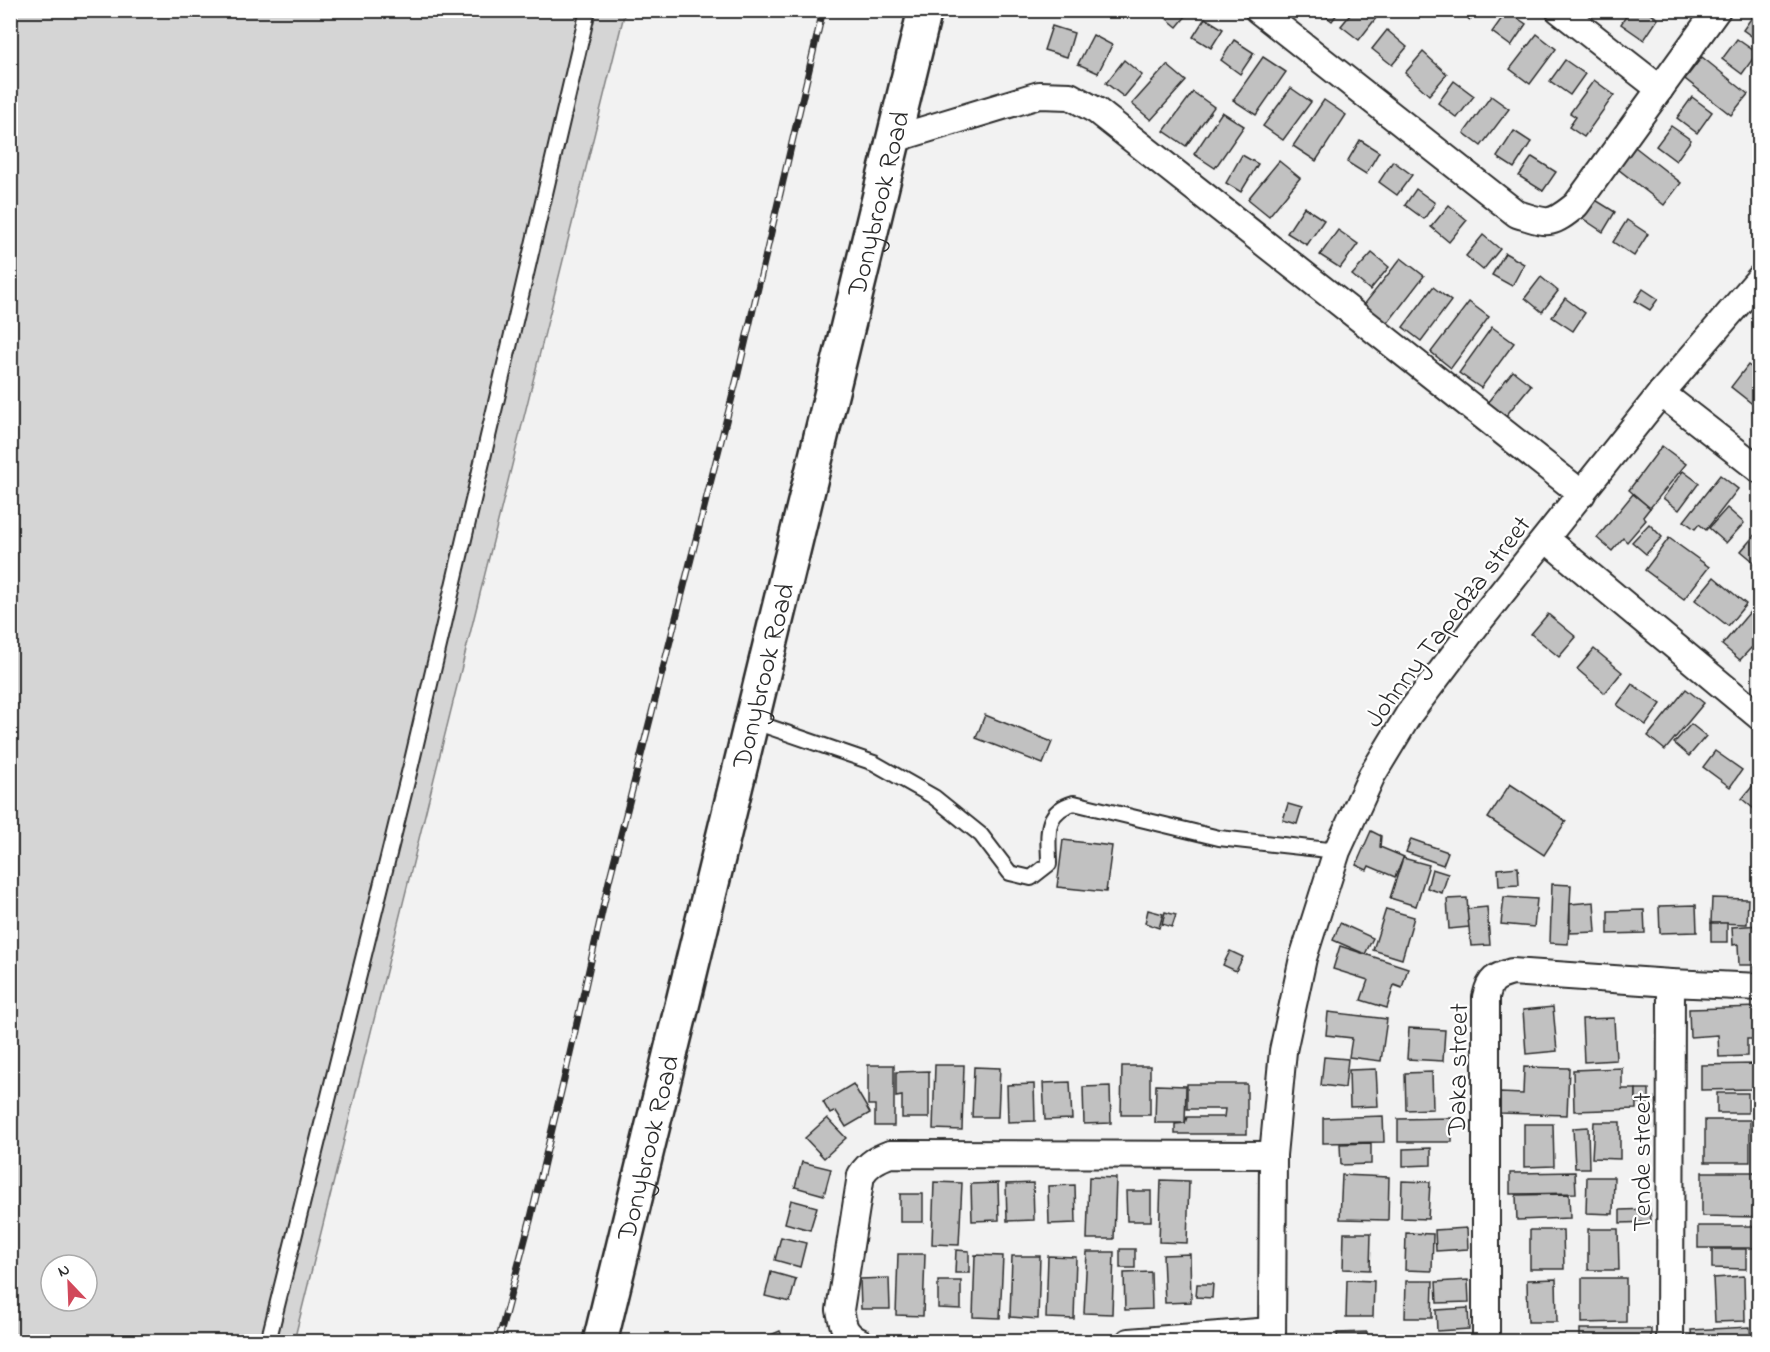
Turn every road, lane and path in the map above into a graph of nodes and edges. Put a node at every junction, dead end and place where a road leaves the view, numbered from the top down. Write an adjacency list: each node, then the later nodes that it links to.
1 (588, 10): 20 (lane)
2 (925, 10): 7 (street, Donybrook Road)
3 (1258, 10): 6 (street)
4 (1559, 10): 6 (street)
5 (1717, 10): 6 (street)
6 (1660, 89)
7 (894, 139): 11 (street); 14 (street, Donybrook Road)
8 (1760, 278): 9 (street, Johnny Tapedza street)
9 (1661, 393): 10 (street); 11 (street, Johnny Tapedza street)
10 (1760, 470)
11 (1582, 494): 12 (street, Johnny Tapedza street)
12 (1546, 539): 13 (street); 15 (street, Johnny Tapedza street)
13 (1760, 717)
14 (752, 721): 15 (lane); 21 (street, Donybrook Road)
15 (1337, 850): 18 (street, Johnny Tapedza street)
16 (1671, 983): 17 (street); 24 (street, Daka street); 25 (street, Tende street)
17 (1760, 987)
18 (1273, 1155): 19 (street, Johnny Tapedza street); 22 (street)
19 (1272, 1336): 23 (street)
20 (268, 1341)
21 (600, 1341)
22 (860, 1341)
23 (1129, 1341)
24 (1486, 1341)
25 (1670, 1341)

